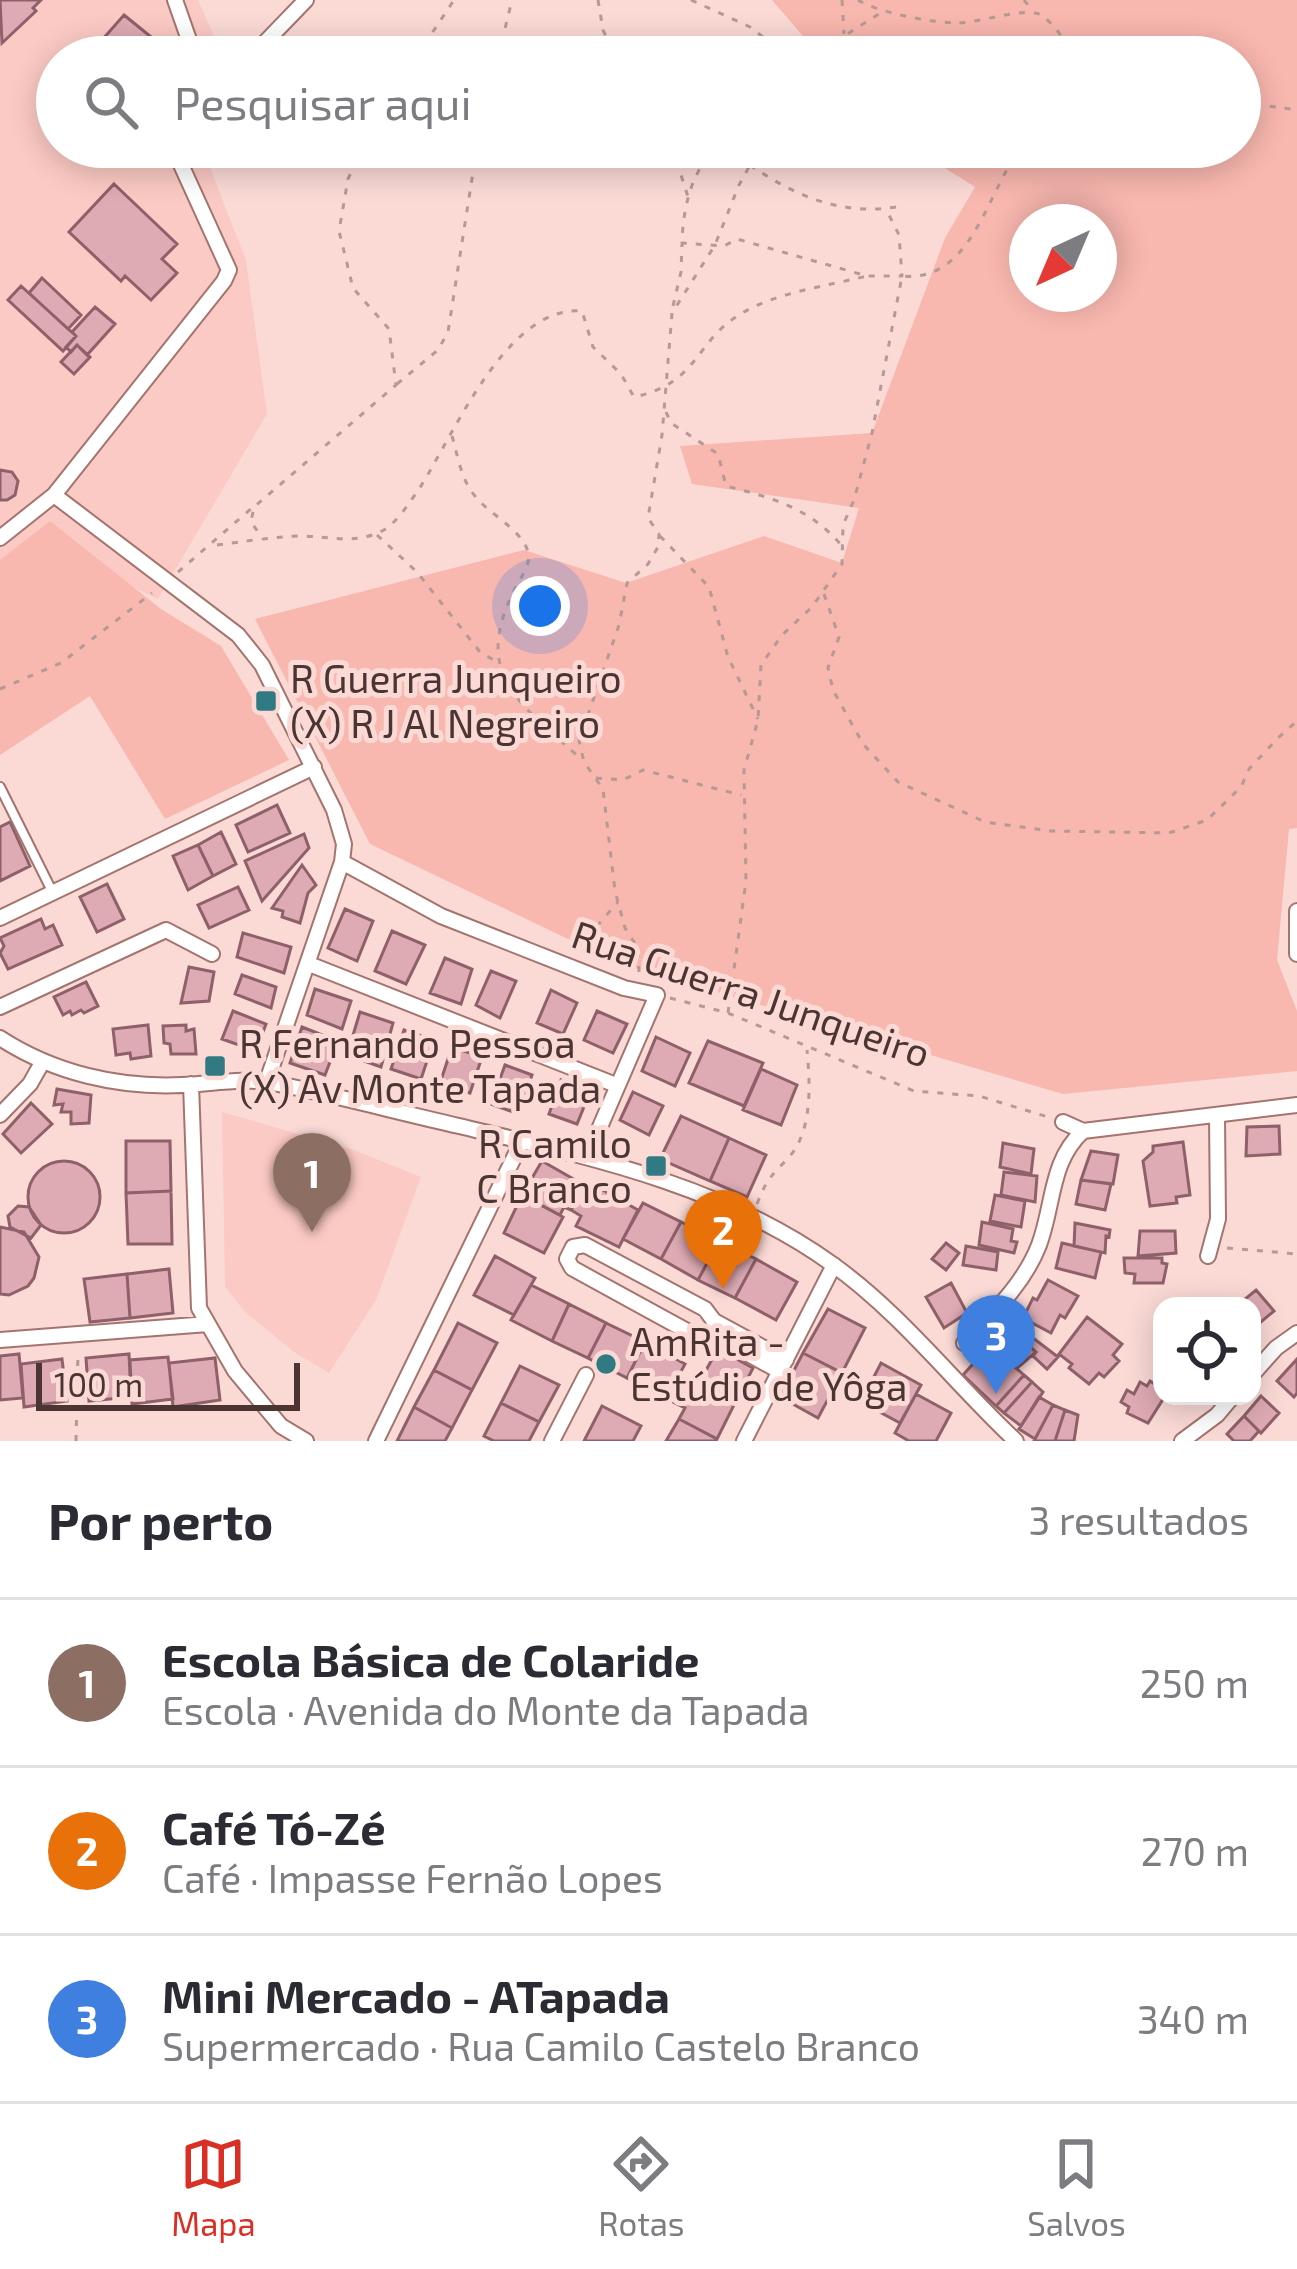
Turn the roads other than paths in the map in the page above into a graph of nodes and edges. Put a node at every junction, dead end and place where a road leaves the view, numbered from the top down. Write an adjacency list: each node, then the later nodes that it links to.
1 (175, 0): 3 (street)
2 (306, 0): 4 (street)
3 (188, 36)
4 (271, 36)
5 (183, 168): 6 (street)
6 (54, 495): 7 (street); 8 (street)
7 (0, 538)
8 (314, 767): 10 (street); 11 (street)
9 (0, 787): 11 (lane)
10 (342, 862): 16 (street); 22 (street, Rua Guerra Junqueiro)
11 (53, 893): 13 (street)
12 (1297, 911): 15 (street)
13 (0, 918)
14 (212, 953): 17 (street)
15 (1297, 954)
16 (309, 964): 20 (street); 22 (street)
17 (0, 1007)
18 (0, 1037): 19 (street)
19 (43, 1061): 21 (street); 24 (street)
20 (266, 1082): 21 (street); 28 (street)
21 (191, 1084): 32 (street)
22 (616, 1085): 29 (street)
23 (1297, 1105): 25 (street)
24 (0, 1115)
25 (1217, 1117): 27 (street); 30 (street)
26 (1063, 1122): 27 (street)
27 (1083, 1132): 35 (street)
28 (522, 1141): 29 (street); 41 (street)
29 (587, 1157): 31 (street)
30 (1208, 1256)
31 (834, 1265): 36 (street); 44 (street)
32 (208, 1324): 34 (street); 40 (street)
33 (1297, 1333): 37 (street)
34 (0, 1340)
35 (964, 1343)
36 (782, 1365): 36 (street); 43 (street)
37 (1261, 1365)
38 (586, 1375): 42 (street)
39 (1225, 1405): 45 (street)
40 (306, 1441)
41 (376, 1441)
42 (552, 1441)
43 (744, 1441)
44 (1016, 1441)
45 (1182, 1441)

